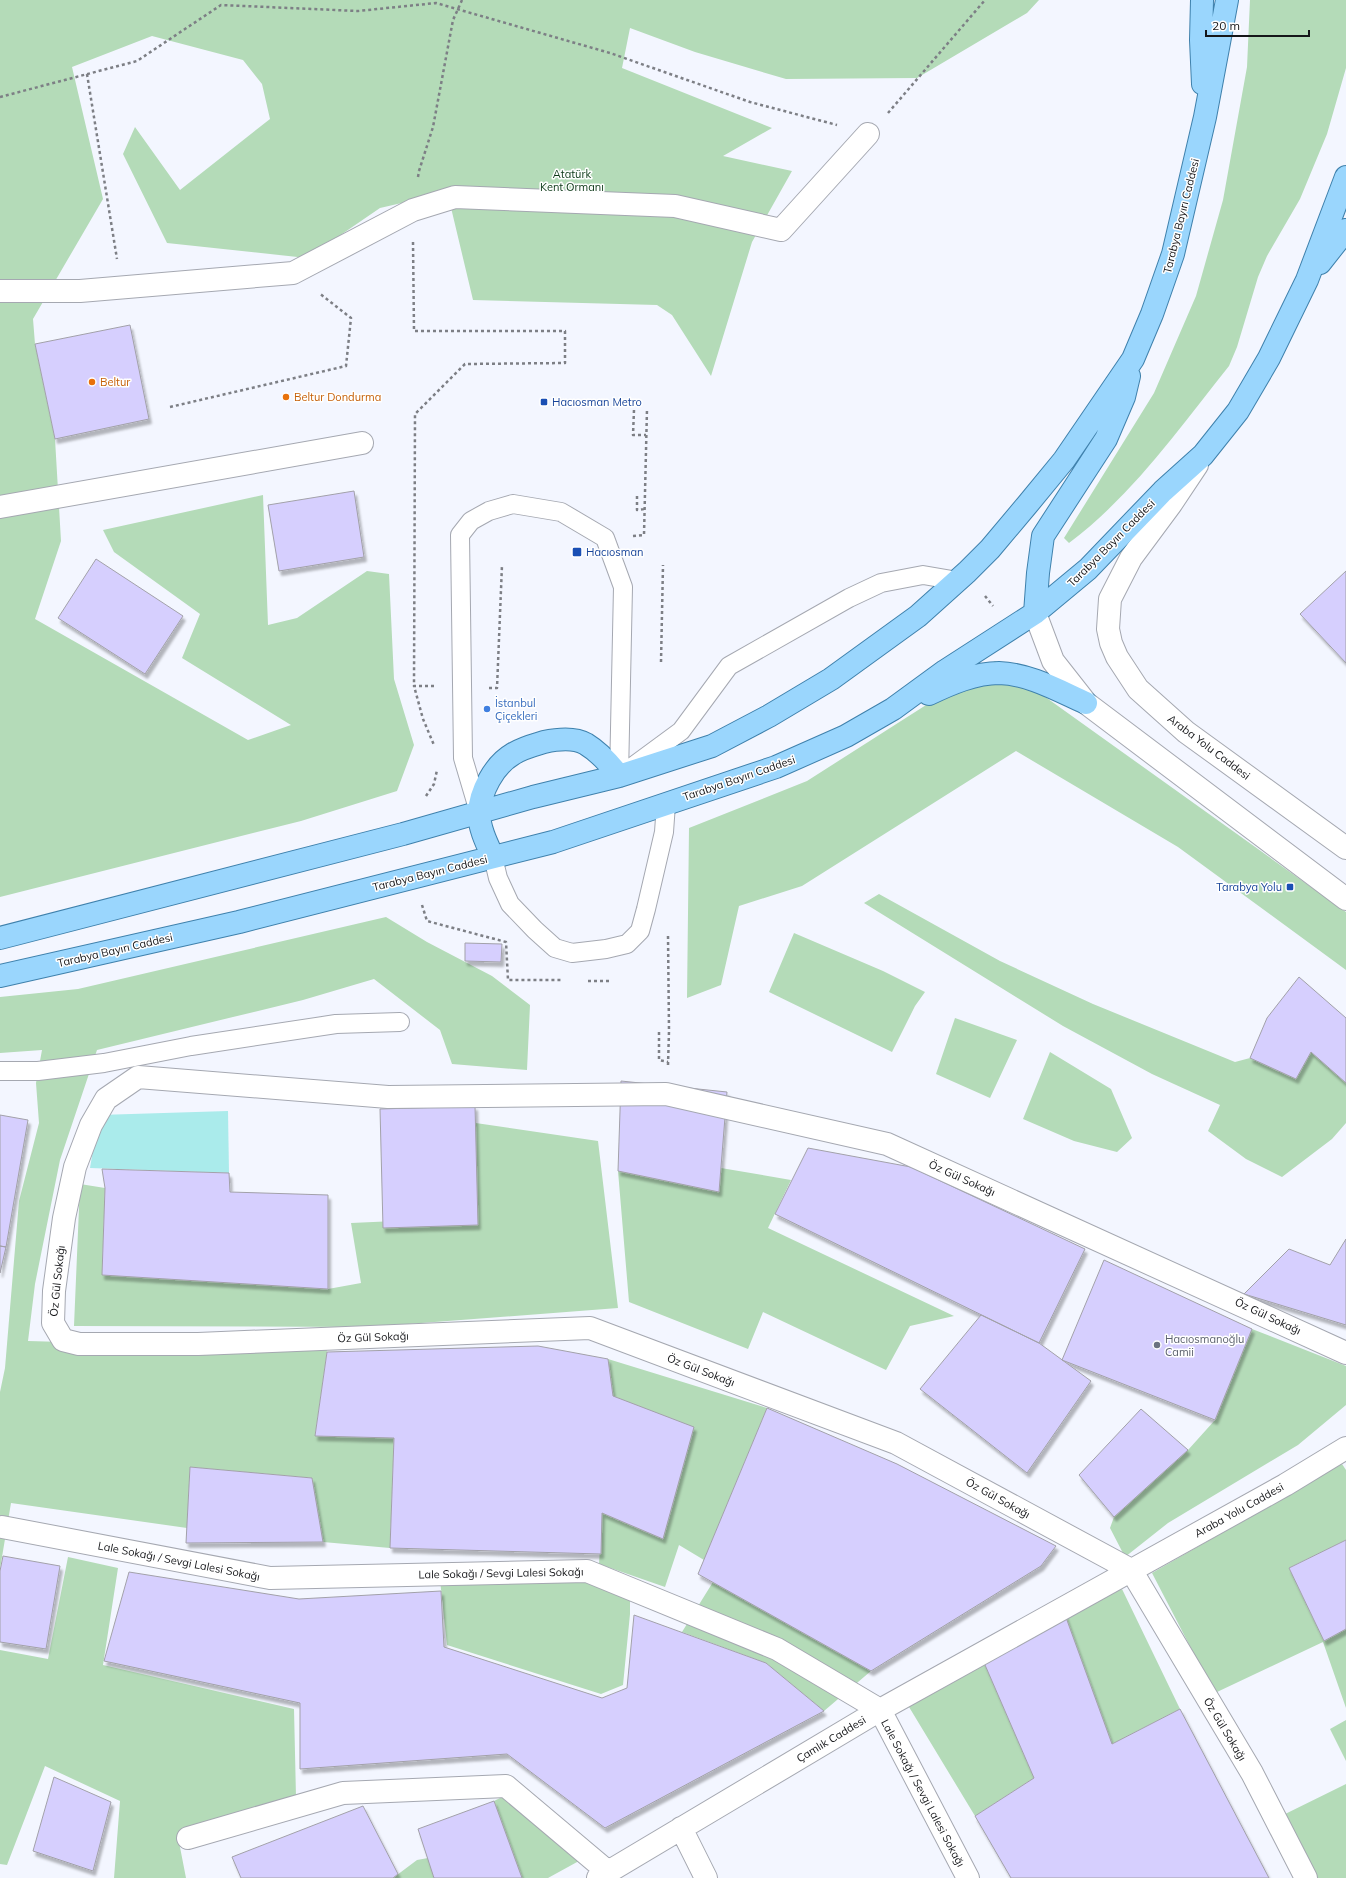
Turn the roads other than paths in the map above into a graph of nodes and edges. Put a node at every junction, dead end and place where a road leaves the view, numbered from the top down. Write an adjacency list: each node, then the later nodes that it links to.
1 (1202, 0): 3 (main road)
2 (1227, 0): 3 (main road)
3 (1205, 117): 9 (main road, Tarabya Bayırı Caddesi)
4 (868, 134): 8 (street)
5 (1346, 177): 7 (main road, Tarabya Bayırı Caddesi)
6 (1346, 230): 7 (main road)
7 (1307, 280): 11 (main road, Tarabya Bayırı Caddesi)
8 (0, 291)
9 (1133, 359): 13 (main road, Tarabya Bayırı Caddesi); 14 (main road)
10 (362, 443): 12 (street)
11 (1203, 455): 14 (main road, Tarabya Bayırı Caddesi); 20 (street, Araba Yolu Caddesi)
12 (0, 507)
13 (958, 581): 17 (main road, Tarabya Bayırı Caddesi); 17 (lane)
14 (1035, 613): 15 (street); 16 (main road, Tarabya Bayırı Caddesi)
15 (1086, 703): 16 (main road); 22 (street)
16 (892, 709): 18 (main road, Tarabya Bayırı Caddesi)
17 (619, 776): 19 (main road, Tarabya Bayırı Caddesi); 19 (main road); 19 (lane)
18 (666, 804): 21 (main road, Tarabya Bayırı Caddesi); 21 (lane)
19 (479, 812): 21 (main road); 23 (main road, Tarabya Bayırı Caddesi)
20 (1346, 848)
21 (493, 857): 24 (main road, Tarabya Bayırı Caddesi)
22 (1346, 899)
23 (0, 938)
24 (0, 976)
25 (400, 1022): 26 (lane)
26 (0, 1071)
27 (1346, 1353): 30 (street, Öz Gül Sokağı)
28 (1346, 1448): 30 (street, Araba Yolu Caddesi)
29 (2, 1527): 31 (street, Lale Sokağı / Sevgi Lalesi Sokağı)
30 (1131, 1570): 31 (street, Çamlık Caddesi); 37 (street, Öz Gül Sokağı)
31 (880, 1710): 32 (street, Çamlık Caddesi); 36 (street, Lale Sokağı / Sevgi Lalesi Sokağı)
32 (681, 1828): 34 (street, Çamlık Caddesi); 35 (street)
33 (188, 1838): 34 (street)
34 (603, 1875)
35 (706, 1878)
36 (968, 1878)
37 (1306, 1878)

